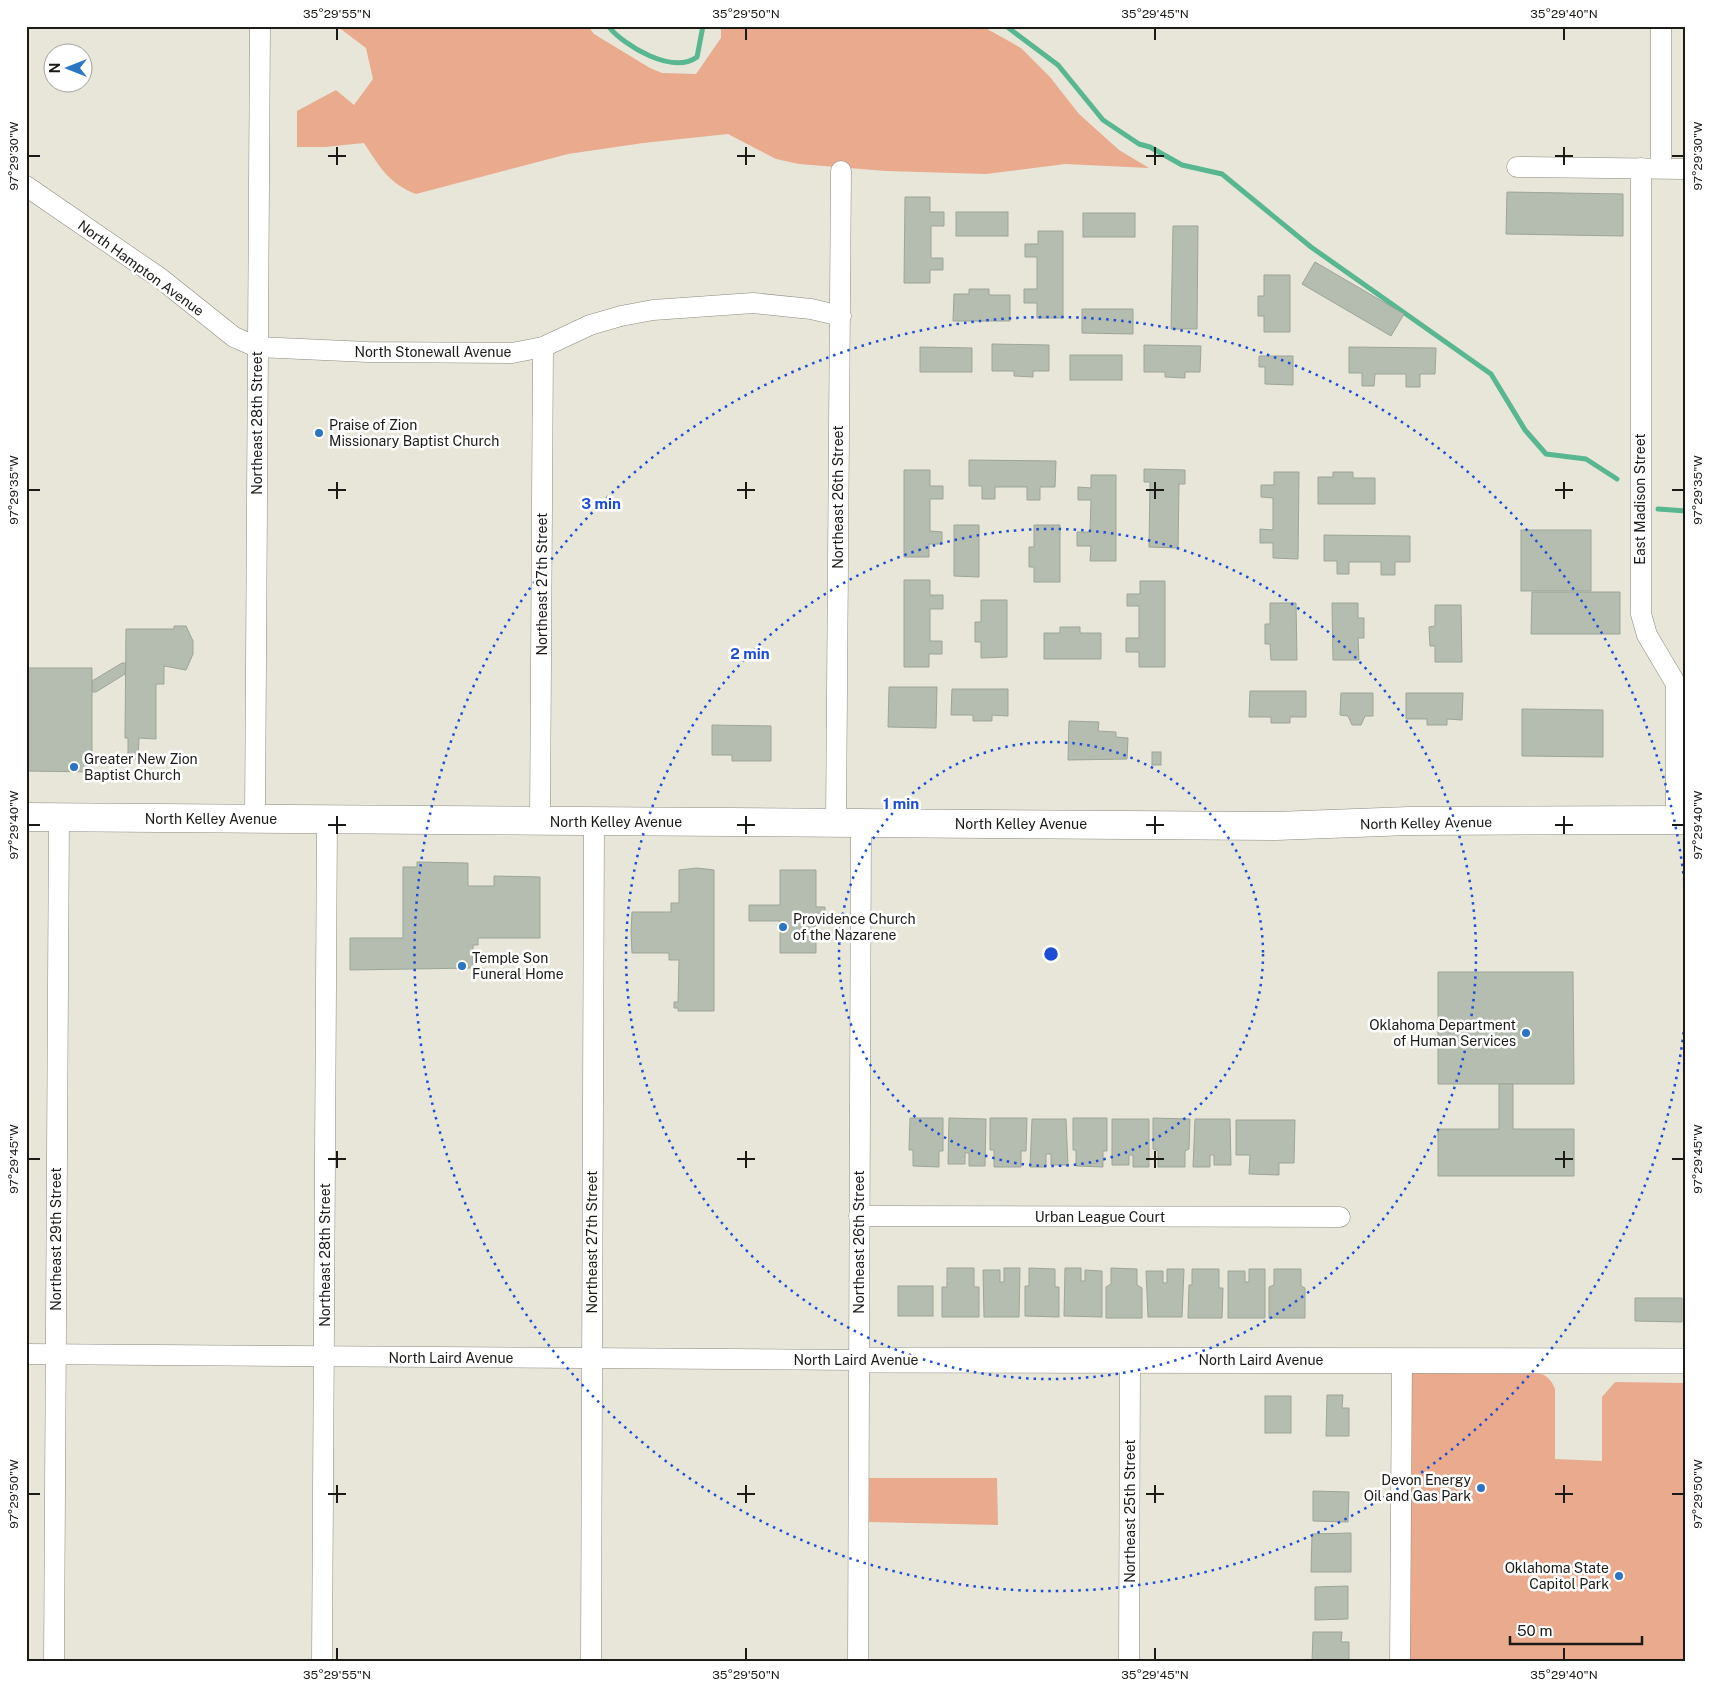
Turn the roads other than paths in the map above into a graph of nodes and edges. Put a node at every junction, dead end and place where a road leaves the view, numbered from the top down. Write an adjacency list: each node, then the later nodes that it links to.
1 (260, 26): 9 (street, Northeast 28th Street)
2 (1661, 26): 4 (street, East Madison Street)
3 (1517, 167): 4 (street)
4 (1651, 168): 5 (street); 15 (street, East Madison Street)
5 (1686, 168)
6 (841, 170): 8 (street, Northeast 26th Street)
7 (26, 186): 9 (street, North Hampton Avenue)
8 (841, 316): 10 (street, North Stonewall Avenue); 18 (street, Northeast 26th Street)
9 (257, 347): 10 (street, North Stonewall Avenue); 14 (street, Northeast 28th Street)
10 (543, 347): 16 (street, Northeast 27th Street)
11 (26, 817): 12 (main road, North Kelley Avenue)
12 (59, 817): 14 (main road, North Kelley Avenue); 22 (street, Northeast 29th Street)
13 (327, 819): 14 (main road, North Kelley Avenue); 16 (main road, North Kelley Avenue); 23 (street, Northeast 28th Street)
14 (255, 820)
15 (1681, 820): 18 (main road, North Kelley Avenue)
16 (540, 822): 17 (main road, North Kelley Avenue)
17 (594, 822): 18 (main road, North Kelley Avenue); 24 (street, Northeast 27th Street)
18 (848, 823): 19 (street, Northeast 26th Street)
19 (859, 1216): 20 (street, Urban League Court); 25 (street, Northeast 26th Street)
20 (1340, 1217)
21 (26, 1354): 22 (street, North Laird Avenue)
22 (55, 1354): 23 (street, North Laird Avenue); 29 (street, Northeast 29th Street)
23 (325, 1357): 24 (street, North Laird Avenue); 30 (street, Northeast 28th Street)
24 (592, 1358): 25 (street, North Laird Avenue); 31 (street, Northeast 27th Street)
25 (859, 1360): 26 (street, North Laird Avenue); 32 (street, Northeast 26th Street)
26 (1130, 1360): 27 (street, North Laird Avenue); 33 (street, Northeast 25th Street)
27 (1402, 1360): 28 (street, North Laird Avenue); 34 (street)
28 (1686, 1360)
29 (54, 1662)
30 (322, 1662)
31 (590, 1662)
32 (858, 1662)
33 (1129, 1662)
34 (1400, 1662)

